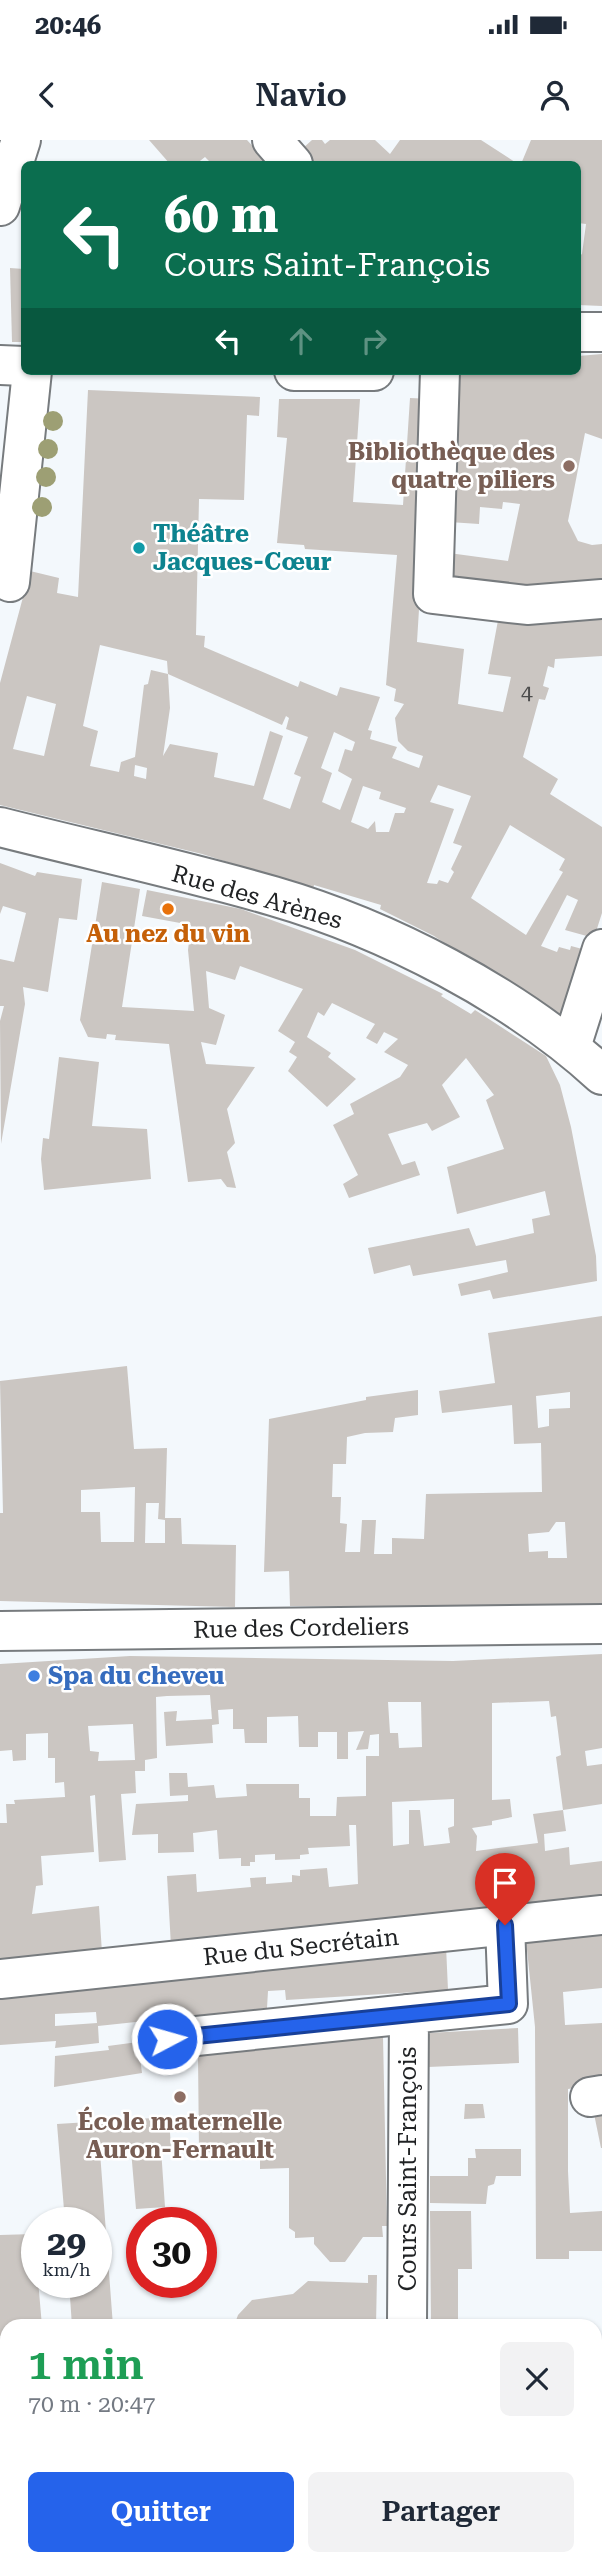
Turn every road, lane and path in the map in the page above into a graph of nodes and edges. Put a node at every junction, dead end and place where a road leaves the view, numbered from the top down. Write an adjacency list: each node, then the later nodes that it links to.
1 (21, 140): 4 (street)
2 (272, 140): 3 (street)
3 (290, 161)
4 (0, 206)
5 (581, 332): 6 (street)
6 (602, 332)
7 (0, 365): 8 (street)
8 (21, 366)
9 (32, 375): 11 (street)
10 (440, 375): 12 (street)
11 (10, 582)
12 (602, 599)
13 (0, 827): 15 (street, Rue des Arènes)
14 (602, 949): 15 (street)
15 (571, 1047): 16 (street, Rue des Arènes)
16 (602, 1075)
17 (602, 1624): 18 (street, Rue des Cordeliers)
18 (0, 1631)
19 (602, 1915): 20 (street, Rue du Secrétain)
20 (505, 1925): 21 (street, Rue du Secrétain); 22 (street, Cours Saint-François)
21 (0, 1979)
22 (409, 2014): 23 (street, Cours Saint-François); 24 (street, Cours Saint-François)
23 (167, 2039)
24 (407, 2319)

